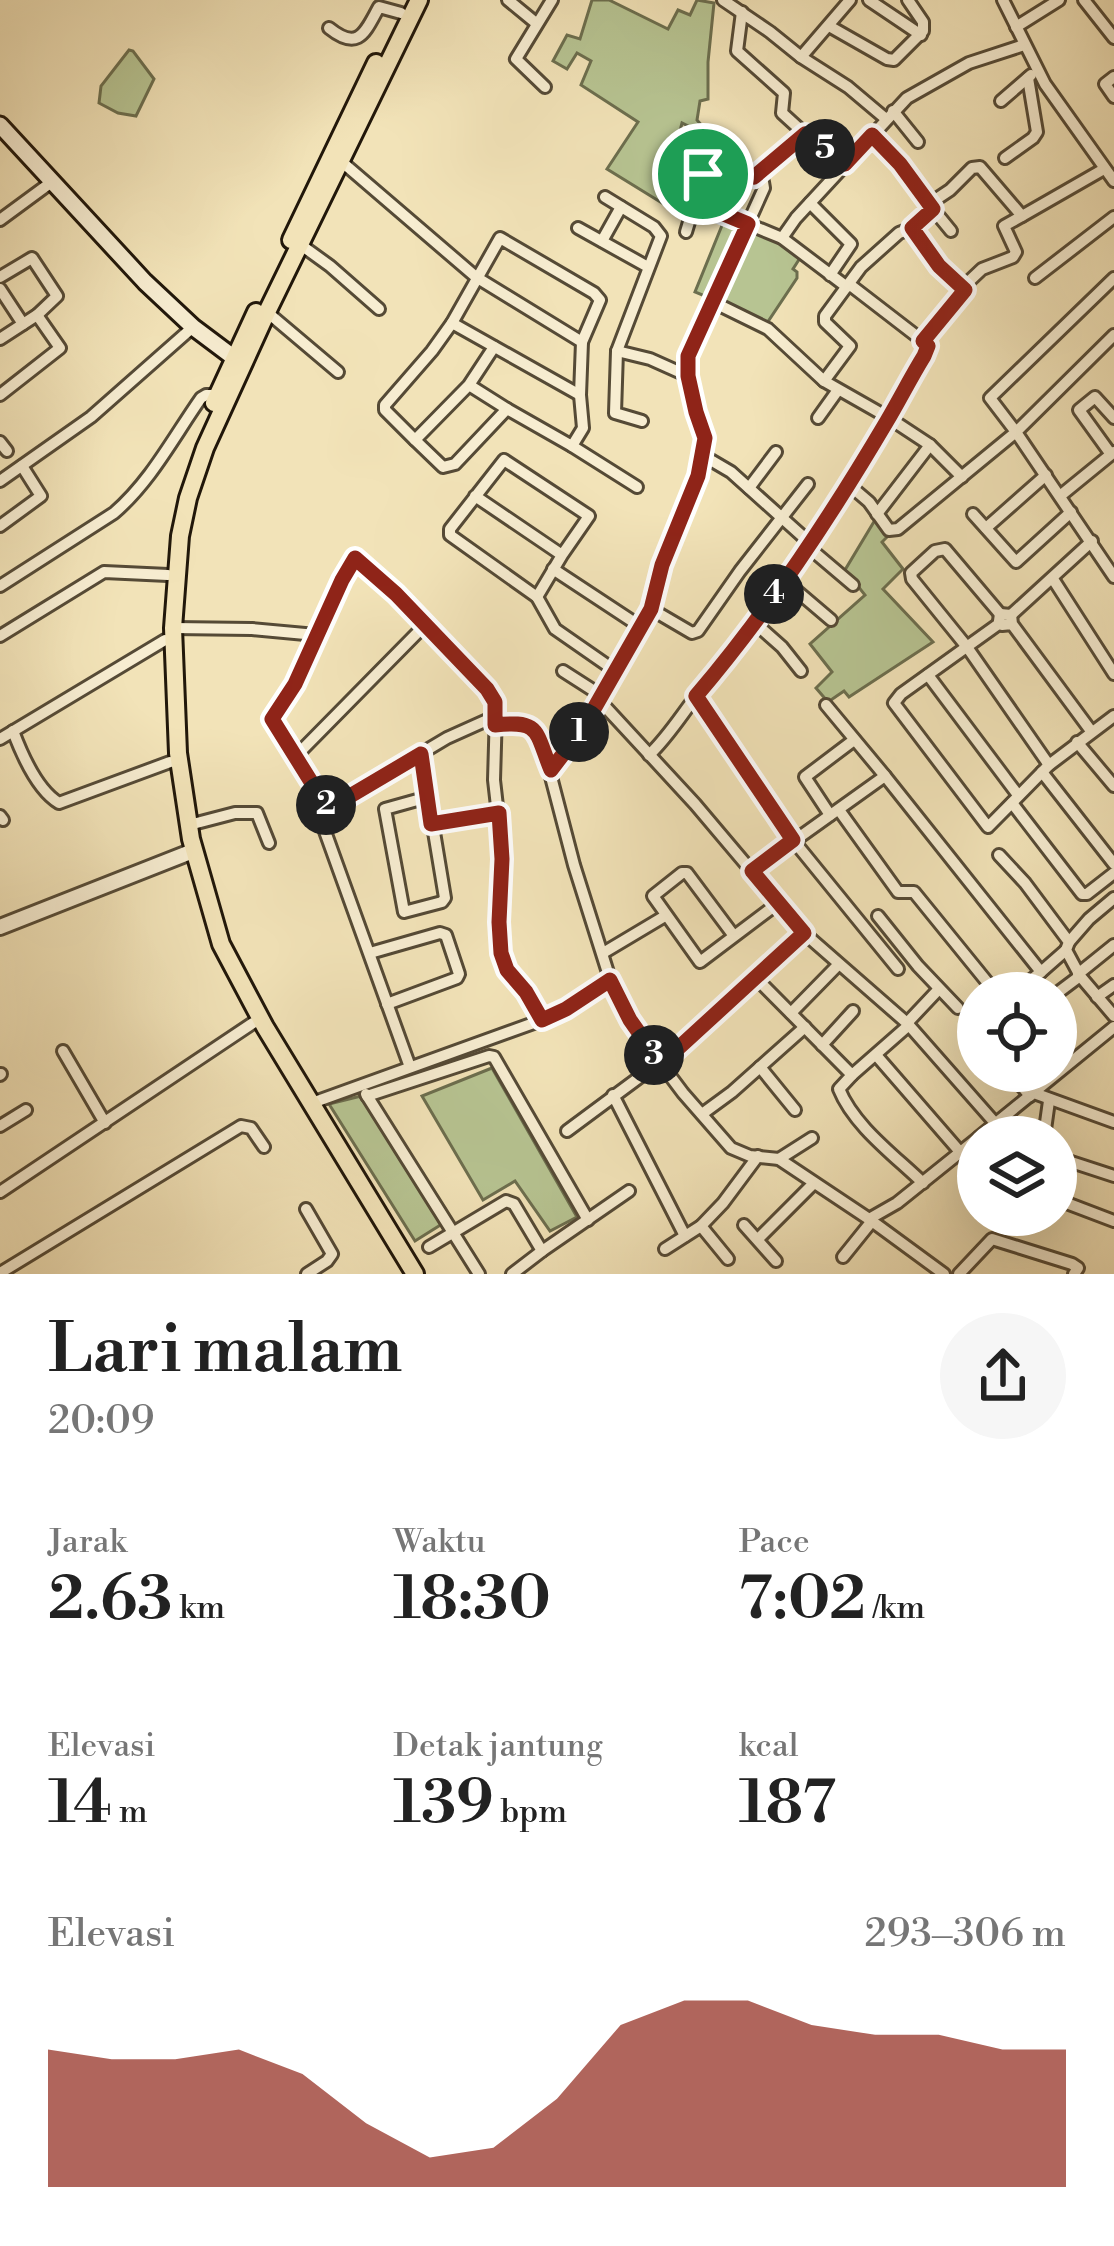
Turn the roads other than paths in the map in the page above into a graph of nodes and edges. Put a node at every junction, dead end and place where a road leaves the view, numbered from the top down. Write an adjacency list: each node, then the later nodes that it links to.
1 (419, 0): 25 (highway)
2 (508, 0): 13 (street)
3 (552, 0): 13 (street)
4 (850, 0): 14 (street)
5 (869, 0): 17 (street)
6 (908, 0): 17 (street)
7 (1003, 0): 15 (street)
8 (1058, 0): 15 (street)
9 (1084, 0): 18 (street)
10 (381, 3): 12 (street); 16 (street)
11 (734, 4): 20 (street); 31 (street)
12 (404, 6): 25 (highway)
13 (536, 23): 24 (street)
14 (829, 26): 17 (street); 20 (street)
15 (1016, 27): 19 (street)
16 (329, 28)
17 (921, 35)
18 (1114, 38)
19 (1024, 45): 21 (street); 28 (street)
20 (801, 58): 28 (street)
21 (1038, 68): 23 (street); 38 (street)
22 (1114, 77): 26 (street)
23 (1028, 79): 27 (street); 34 (street)
24 (545, 87)
25 (365, 97): 37 (highway); 80 (highway)
26 (1114, 97)
27 (1001, 100)
28 (890, 115): 32 (street); 33 (street)
29 (0, 125): 40 (main road)
30 (702, 132): 35 (street)
31 (805, 134): 36 (street); 39 (street)
32 (872, 135): 36 (street); 46 (street)
33 (918, 142)
34 (1005, 158)
35 (703, 159): 39 (street); 43 (street)
36 (845, 164): 44 (street)
37 (346, 165): 57 (highway); 61 (street)
38 (1104, 169): 41 (street); 47 (street)
39 (754, 177): 50 (street)
40 (53, 181): 48 (street); 73 (main road)
41 (1114, 181)
42 (605, 197): 45 (street)
43 (695, 202): 50 (street); 54 (street)
44 (810, 203): 55 (street); 59 (street)
45 (621, 207): 56 (street); 58 (street)
46 (931, 207): 47 (street); 52 (street); 53 (street)
47 (1022, 216): 65 (street)
48 (1, 217)
49 (1114, 217): 62 (street)
50 (748, 224): 55 (street); 67 (street)
51 (578, 228): 56 (street)
52 (912, 228): 64 (street); 65 (street)
53 (950, 231)
54 (686, 232)
55 (782, 238): 59 (street)
56 (602, 242): 58 (street)
57 (301, 244): 68 (street); 69 (highway)
58 (648, 267): 79 (street)
59 (830, 275): 64 (street)
60 (0, 277): 70 (street)
61 (476, 277): 71 (street); 77 (street); 77 (street)
62 (1035, 278)
63 (1114, 278): 96 (street)
64 (848, 285): 76 (street); 83 (street)
65 (964, 286): 76 (street)
66 (0, 289): 72 (street)
67 (713, 302): 82 (street); 83 (street)
68 (379, 309)
69 (267, 312): 81 (street); 100 (highway)
70 (37, 315): 72 (street); 87 (street)
71 (452, 323): 78 (street); 97 (street)
72 (23, 324): 75 (street)
73 (193, 327): 80 (main road); 104 (street)
74 (1114, 335): 84 (street)
75 (0, 339)
76 (923, 341): 93 (street)
77 (583, 343): 89 (street)
78 (494, 347): 85 (street); 89 (street)
79 (617, 350): 82 (street); 95 (street)
80 (233, 357): 88 (highway)
81 (338, 372)
82 (688, 376): 102 (street)
83 (824, 380): 86 (street)
84 (1070, 380): 90 (street); 96 (street)
85 (470, 386): 91 (street); 97 (street)
86 (838, 390): 92 (street); 93 (street)
87 (0, 394)
88 (217, 395): 100 (highway); 131 (street)
89 (580, 395): 99 (street)
90 (1088, 401): 94 (street); 103 (street)
91 (507, 409): 97 (street); 99 (street)
92 (818, 418)
93 (889, 418): 98 (street); 109 (street)
94 (1114, 418)
95 (642, 422)
96 (1016, 433): 105 (street); 106 (street)
97 (415, 440)
98 (930, 445): 106 (street); 115 (street)
99 (572, 446): 110 (street)
100 (201, 447): 126 (highway); 139 (highway)
101 (776, 452): 111 (street)
102 (702, 455): 111 (street); 133 (street)
103 (1112, 455): 113 (street)
104 (22, 466): 107 (street); 118 (street)
105 (1046, 475): 113 (street); 119 (street)
106 (962, 477): 115 (street)
107 (0, 481)
108 (808, 484): 117 (street)
109 (848, 484): 115 (street); 121 (street)
110 (637, 488)
111 (749, 488): 117 (street)
112 (475, 496): 122 (street); 122 (street); 132 (street)
113 (1060, 496): 114 (street)
114 (1071, 512): 120 (street); 123 (street)
115 (877, 514)
116 (973, 514): 119 (street)
117 (784, 518): 121 (street); 133 (street)
118 (0, 526)
119 (986, 528): 123 (street)
120 (1092, 541): 127 (street); 128 (street)
121 (809, 544): 129 (street); 130 (street)
122 (562, 555): 124 (street)
123 (1016, 562): 125 (street)
124 (553, 569): 132 (street); 138 (street)
125 (1027, 574)
126 (168, 575): 139 (highway); 141 (street)
127 (1114, 577)
128 (1053, 578): 134 (street); 146 (street)
129 (784, 580): 135 (street); 136 (street)
130 (853, 585)
131 (0, 586)
132 (537, 597): 143 (street)
133 (651, 609): 138 (street)
134 (1006, 619): 142 (street); 142 (street); 154 (street)
135 (831, 620)
136 (755, 623): 144 (street); 148 (street)
137 (426, 624): 140 (street); 152 (street); 160 (street)
138 (641, 627): 143 (street)
139 (169, 634): 140 (street); 153 (street); 161 (highway); 172 (highway)
140 (316, 635): 160 (street)
141 (0, 636)
142 (967, 647): 147 (street); 162 (street)
143 (614, 670): 149 (street)
144 (801, 670)
145 (563, 671): 149 (street)
146 (1114, 674)
147 (928, 675): 167 (street); 167 (street)
148 (696, 696): 159 (street); 173 (street)
149 (600, 698): 159 (street); 163 (street)
150 (826, 705): 156 (street)
151 (1114, 716): 154 (street)
152 (496, 720): 158 (street); 163 (street); 168 (street)
153 (13, 731): 155 (street); 161 (street)
154 (1091, 731): 157 (street)
155 (0, 739)
156 (854, 740): 164 (street); 169 (street)
157 (1077, 742): 162 (street); 165 (street)
158 (421, 754): 160 (street); 166 (street)
159 (650, 755): 178 (street)
160 (295, 757)
161 (170, 762): 175 (highway)
162 (1046, 768): 167 (street); 177 (street)
163 (551, 770): 189 (street)
164 (885, 776): 169 (street); 193 (street)
165 (1112, 781)
166 (428, 797): 171 (street); 171 (street)
167 (1015, 799): 177 (street)
168 (499, 813): 171 (street); 205 (street)
169 (834, 813): 173 (street); 192 (street)
170 (322, 824): 188 (street)
171 (431, 824)
172 (189, 826): 174 (street); 175 (highway)
173 (793, 840): 178 (street); 191 (street)
174 (269, 843)
175 (189, 853): 183 (street); 206 (highway); 220 (highway)
176 (999, 855): 187 (street)
177 (1114, 868)
178 (752, 871): 180 (street)
179 (1114, 898): 187 (street)
180 (777, 904): 184 (street); 185 (street)
181 (665, 916): 185 (street); 185 (street); 189 (street)
182 (878, 916): 198 (street)
183 (0, 927)
184 (804, 933): 190 (street); 195 (street)
185 (734, 936)
186 (1114, 945): 194 (street)
187 (1068, 946): 193 (street); 194 (street)
188 (370, 953): 200 (street); 200 (street)
189 (603, 953): 196 (street)
190 (838, 965): 203 (street); 207 (street)
191 (898, 969)
192 (979, 972)
193 (1041, 972)
194 (1079, 975): 199 (street)
195 (756, 978): 203 (street); 213 (street)
196 (610, 980): 205 (street); 213 (street)
197 (1114, 985): 199 (street)
198 (939, 989): 201 (street); 207 (street)
199 (1097, 998): 204 (street)
200 (387, 1004): 214 (street)
201 (957, 1007)
202 (854, 1011): 210 (street)
203 (791, 1013): 209 (street)
204 (1114, 1016)
205 (542, 1020): 214 (street)
206 (253, 1023): 228 (street); 257 (highway)
207 (908, 1024): 212 (street); 224 (street)
208 (1114, 1027): 217 (street)
209 (806, 1028): 210 (street); 215 (street)
210 (822, 1045): 216 (street)
211 (63, 1051): 228 (street)
212 (876, 1055): 216 (street); 233 (street)
213 (660, 1063): 218 (street); 223 (street)
214 (410, 1067): 220 (street)
215 (760, 1067): 222 (street); 223 (street)
216 (852, 1075): 240 (street)
217 (1032, 1094): 219 (street); 225 (street)
218 (614, 1095): 230 (street); 251 (street)
219 (1048, 1101): 226 (street); 227 (street)
220 (312, 1103): 257 (highway)
221 (26, 1109): 229 (street)
222 (795, 1110)
223 (702, 1114): 234 (street)
224 (988, 1116)
225 (1003, 1116)
226 (1045, 1116)
227 (1114, 1122)
228 (105, 1123): 242 (street)
229 (0, 1126)
230 (567, 1131)
231 (812, 1138): 236 (street)
232 (264, 1148): 259 (street)
233 (957, 1148)
234 (758, 1156): 236 (street); 249 (street)
235 (957, 1156): 240 (street)
236 (779, 1159): 239 (street)
237 (1077, 1164): 238 (street)
238 (1114, 1176)
239 (814, 1183): 246 (street); 252 (street)
240 (923, 1183): 246 (street)
241 (628, 1191): 245 (street)
242 (0, 1192)
243 (1077, 1207): 247 (street)
244 (306, 1209): 260 (street)
245 (588, 1220): 250 (street); 254 (street)
246 (870, 1220): 255 (street); 263 (street)
247 (1114, 1221)
248 (744, 1225): 252 (street)
249 (701, 1226): 251 (street); 256 (street)
250 (453, 1232): 254 (street); 257 (street); 261 (street)
251 (686, 1236): 253 (street)
252 (758, 1239): 258 (street)
253 (665, 1249)
254 (542, 1251): 262 (street)
255 (843, 1257)
256 (728, 1259)
257 (416, 1260)
258 (776, 1261)
259 (0, 1273)
260 (307, 1274)
261 (479, 1274)
262 (512, 1274)
263 (942, 1274)
264 (959, 1274): 265 (street)
265 (1073, 1274)

